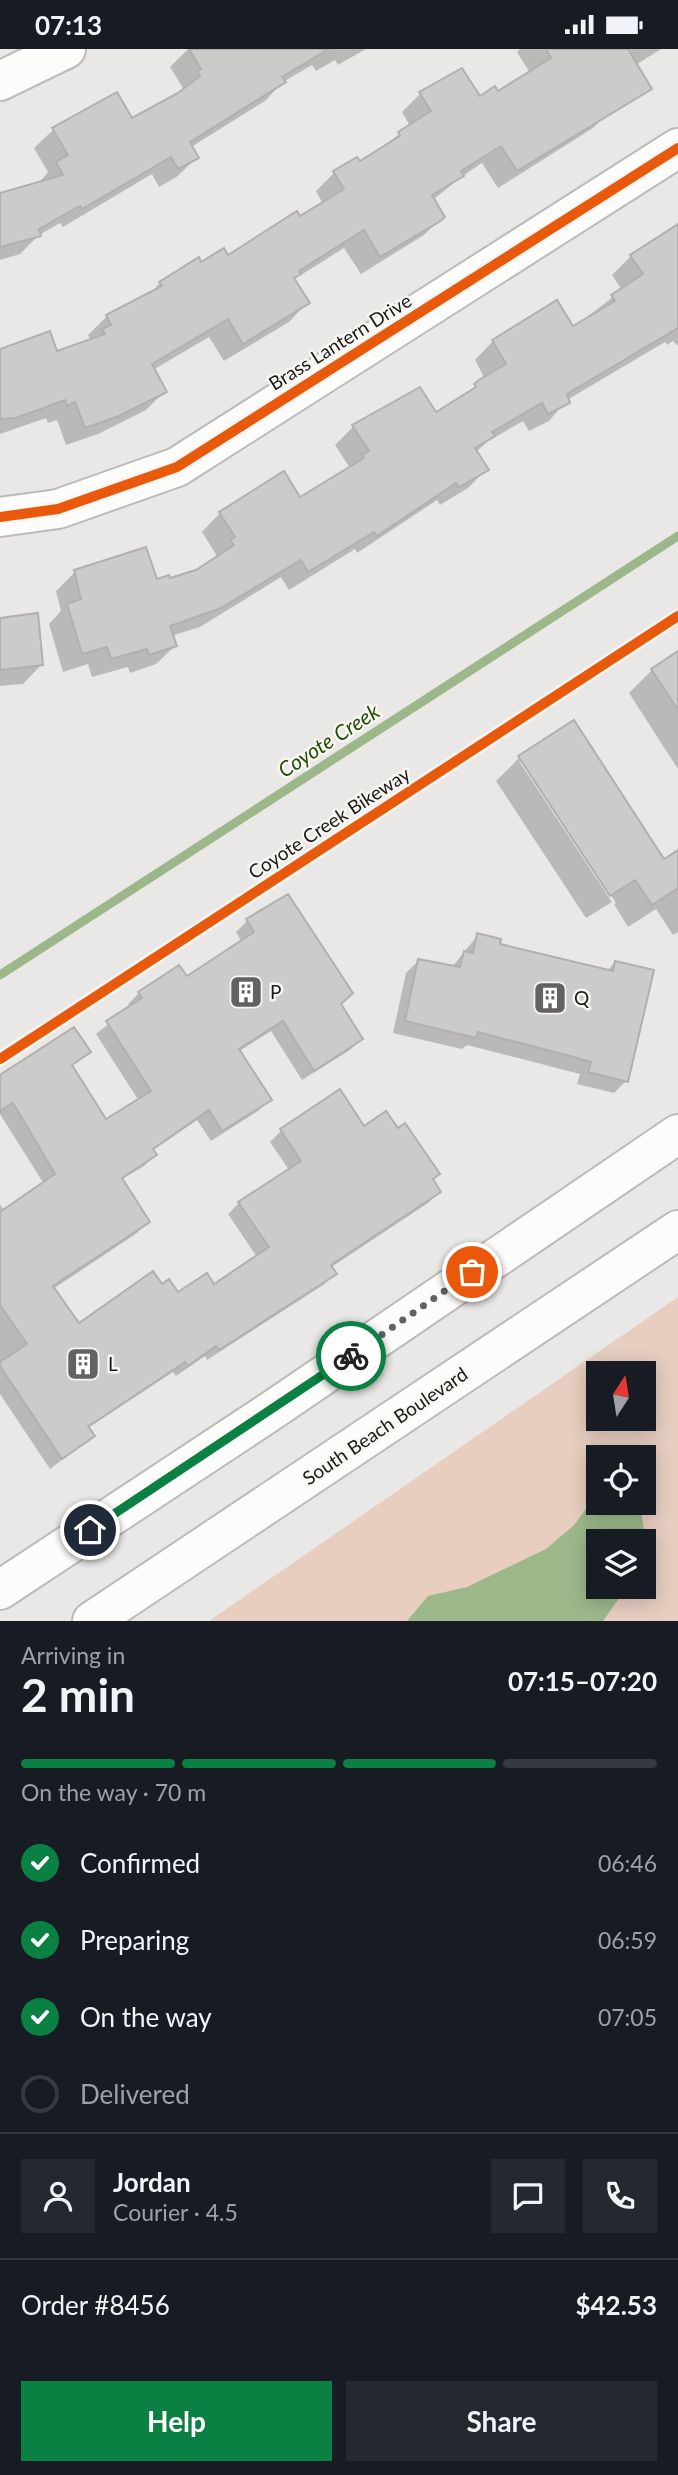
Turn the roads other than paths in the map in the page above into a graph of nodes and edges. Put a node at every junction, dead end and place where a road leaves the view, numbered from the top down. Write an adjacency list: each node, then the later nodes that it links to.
1 (66, 49): 2 (main road)
2 (0, 81)
3 (678, 148): 4 (main road, Brass Lantern Drive)
4 (0, 517)
5 (678, 1134): 7 (main road)
6 (678, 1230): 8 (main road, South Beach Boulevard)
7 (0, 1590)
8 (92, 1621)

